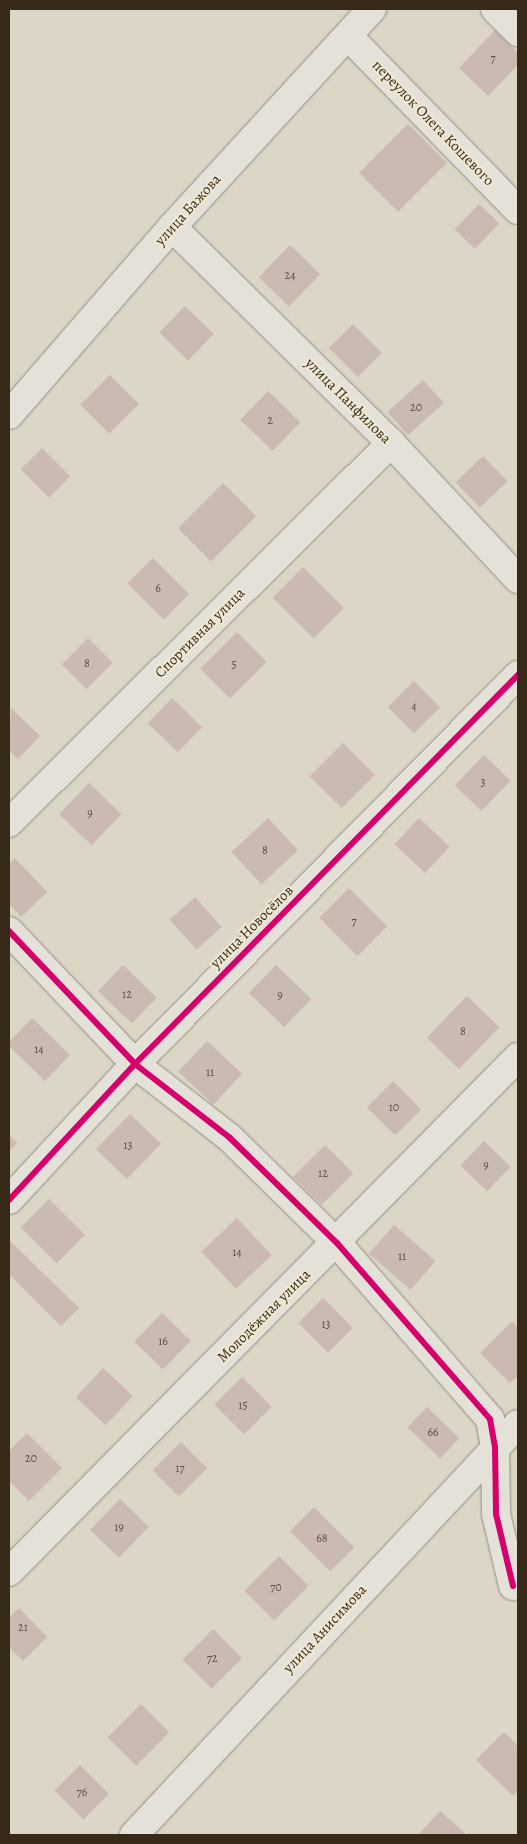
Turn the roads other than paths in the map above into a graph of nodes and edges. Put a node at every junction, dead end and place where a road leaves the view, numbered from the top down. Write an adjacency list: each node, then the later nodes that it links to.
1 (372, 9): 4 (street, улица Бажова)
2 (495, 9): 3 (street)
3 (518, 32)
4 (348, 36): 5 (street, переулок Олега Кошевого); 6 (street, улица Бажова)
5 (518, 210)
6 (172, 227): 7 (street, улица Бажова); 8 (street, улица Панфилова)
7 (9, 415)
8 (391, 443): 9 (street, улица Панфилова); 11 (street, Спортивная улица)
9 (518, 578)
10 (518, 675): 14 (street, улица Новосёлов)
11 (9, 823)
12 (9, 931): 14 (street)
13 (518, 1057): 16 (street, Молодёжная улица)
14 (135, 1064): 15 (street, улица Новосёлов); 16 (street)
15 (9, 1200)
16 (337, 1243): 18 (street); 19 (street, Молодёжная улица)
17 (518, 1424): 18 (street, улица Анисимова)
18 (495, 1446): 20 (street); 21 (street, улица Анисимова)
19 (9, 1572)
20 (513, 1586)
21 (134, 1835)

